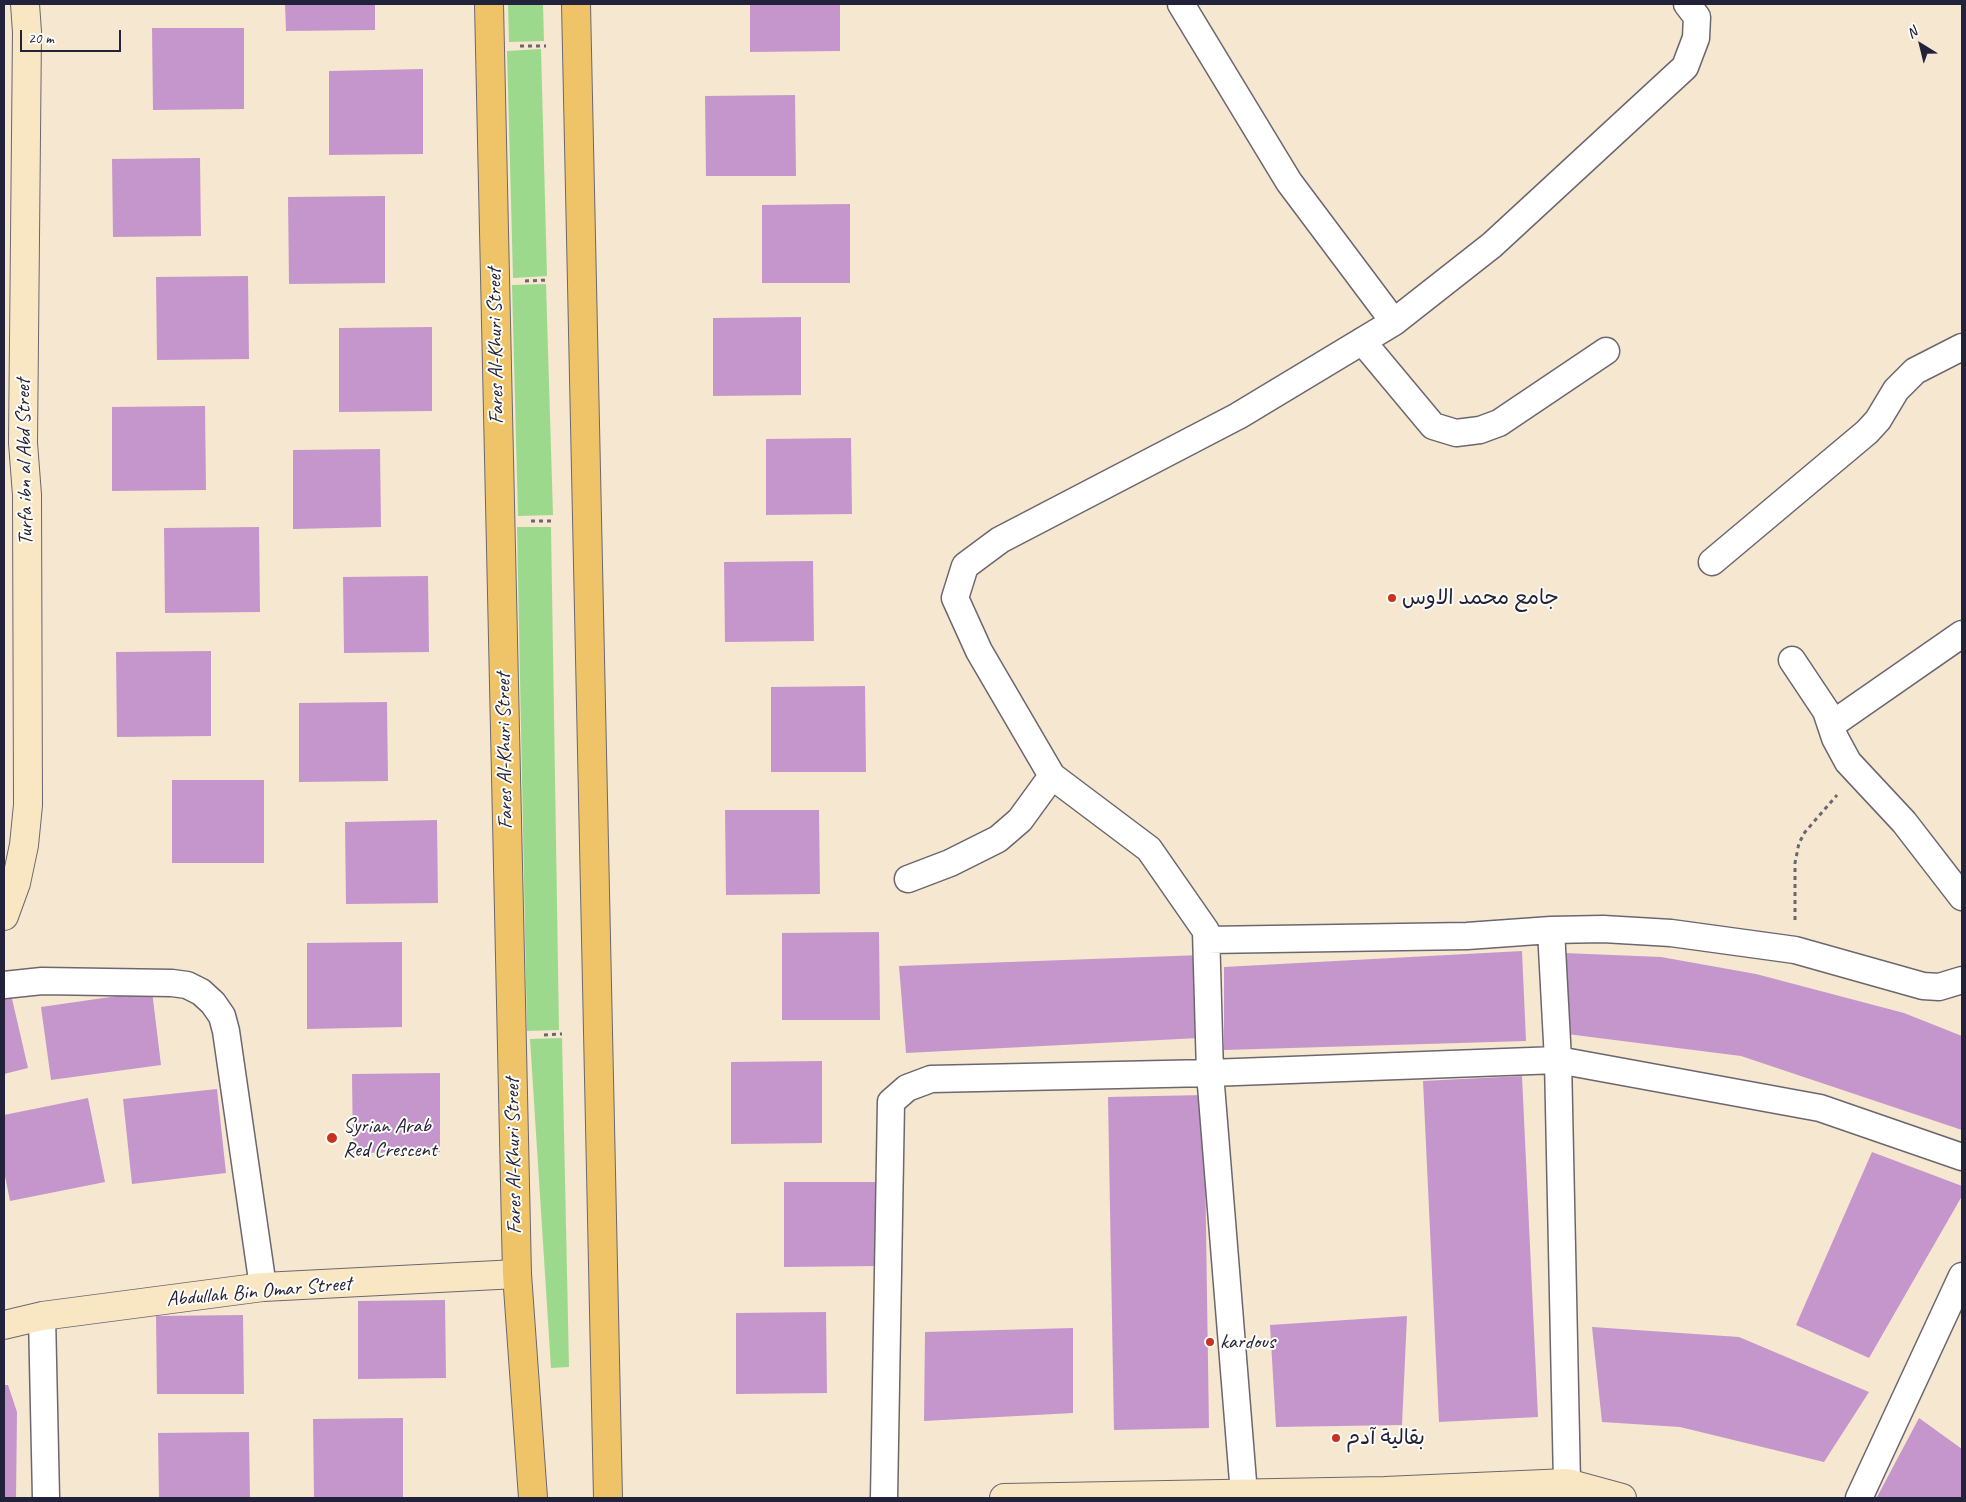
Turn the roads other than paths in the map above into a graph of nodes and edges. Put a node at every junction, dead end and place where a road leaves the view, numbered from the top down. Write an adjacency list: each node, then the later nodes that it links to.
1 (5, 4): 7 (main road)
2 (25, 4): 7 (main road, Turfa ibn al Abd Street)
3 (489, 4): 27 (main road, Fares Al-Khuri Street)
4 (576, 4): 37 (main road)
5 (1181, 4): 8 (street)
6 (1687, 4): 8 (street)
7 (27, 32): 19 (main road, Turfa ibn al Abd Street)
8 (1394, 322): 9 (street)
9 (1362, 341): 11 (street); 16 (street)
10 (1962, 347): 12 (street)
11 (1606, 351)
12 (1712, 562)
13 (1962, 634): 15 (street)
14 (1792, 660): 15 (street)
15 (1831, 725): 18 (street)
16 (1052, 776): 17 (street); 21 (street)
17 (908, 878)
18 (1962, 897)
19 (4, 916)
20 (1551, 930): 21 (street); 22 (street); 24 (street)
21 (1207, 940): 25 (street)
22 (1962, 980)
23 (4, 985): 29 (street)
24 (1558, 1060): 25 (street); 26 (street); 32 (street)
25 (1210, 1073): 33 (street); 38 (street)
26 (1962, 1157)
27 (517, 1274): 29 (main road, Abdullah Bin Omar Street); 36 (main road, Fares Al-Khuri Street)
28 (1962, 1276): 41 (street)
29 (263, 1287): 30 (main road, Abdullah Bin Omar Street)
30 (42, 1316): 31 (main road, Abdullah Bin Omar Street); 35 (street)
31 (4, 1325)
32 (1567, 1483): 34 (main road); 40 (main road)
33 (1244, 1494): 34 (main road); 39 (main road)
34 (1385, 1495)
35 (46, 1498)
36 (533, 1498)
37 (608, 1498)
38 (884, 1498)
39 (1004, 1498)
40 (1622, 1498)
41 (1859, 1498)

